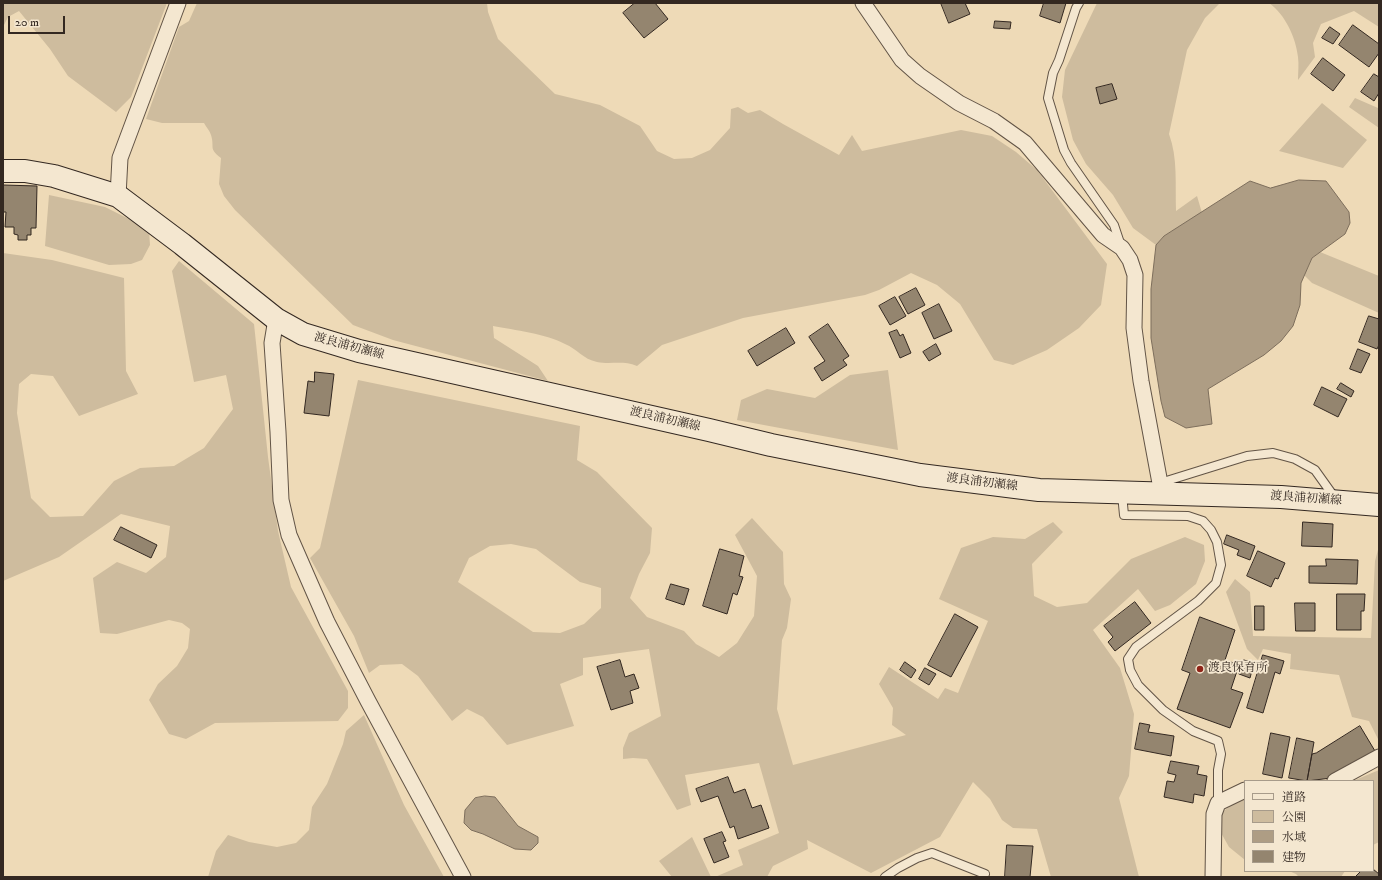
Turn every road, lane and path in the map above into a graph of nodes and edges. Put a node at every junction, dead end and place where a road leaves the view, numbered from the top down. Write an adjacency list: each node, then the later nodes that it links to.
1 (178, 3): 5 (street)
2 (863, 3): 6 (street)
3 (1079, 3): 6 (lane)
4 (3, 172): 5 (main road, 渡良浦初瀬線)
5 (118, 196): 7 (main road, 渡良浦初瀬線)
6 (1122, 248): 8 (street)
7 (276, 318): 9 (main road, 渡良浦初瀬線); 17 (street)
8 (1161, 489): 9 (main road, 渡良浦初瀬線); 10 (main road, 渡良浦初瀬線); 10 (lane)
9 (1121, 493): 15 (lane)
10 (1337, 502): 11 (main road, 渡良浦初瀬線)
11 (1379, 506)
12 (1379, 757): 13 (street)
13 (1337, 780)
14 (1244, 790): 15 (street)
15 (1218, 803): 19 (street)
16 (985, 874): 18 (lane)
17 (464, 877)
18 (885, 877)
19 (1213, 877)

